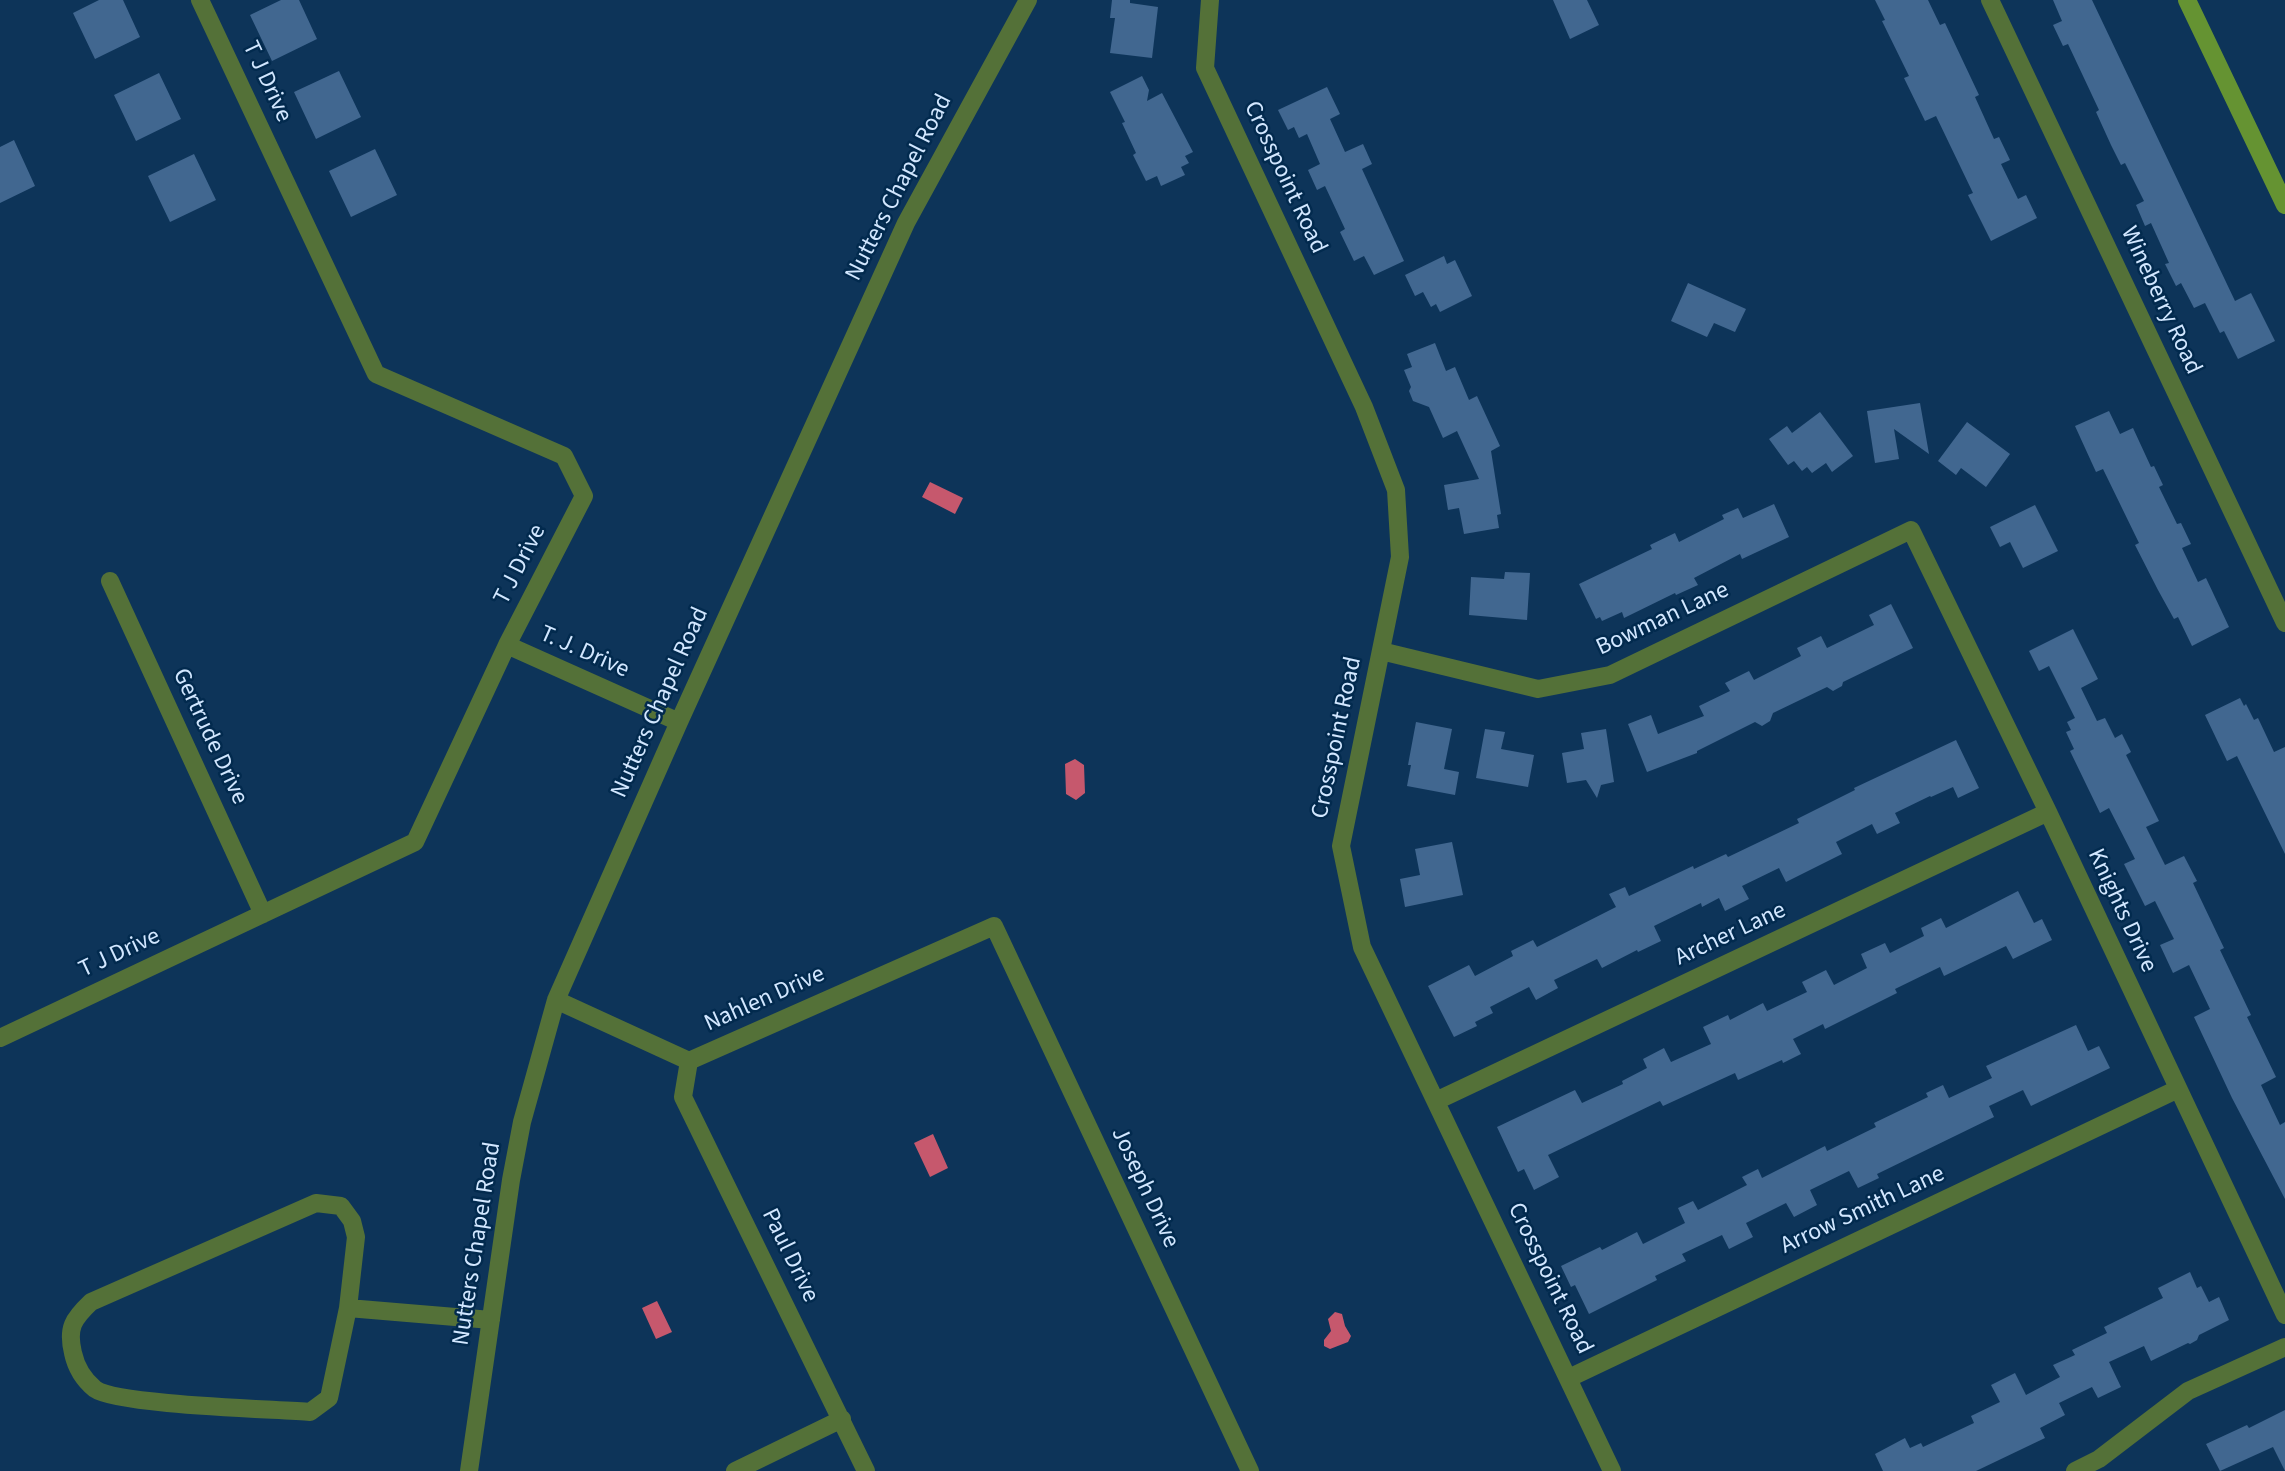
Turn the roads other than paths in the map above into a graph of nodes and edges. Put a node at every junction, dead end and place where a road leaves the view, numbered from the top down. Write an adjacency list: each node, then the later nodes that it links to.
1 (200, 0): 10 (street, T J Drive)
2 (1028, 0): 12 (street, Nutters Chapel Road)
3 (1210, 0): 11 (street, Crosspoint Road)
4 (1990, 0): 9 (street, Wineberry Road)
5 (2188, 0): 6 (street)
6 (2285, 205)
7 (1911, 530): 11 (street, Bowman Lane); 13 (street, Knights Drive)
8 (110, 581): 14 (street, Gertrude Drive)
9 (2285, 623)
10 (507, 645): 12 (street, T. J. Drive); 14 (street, T J Drive)
11 (1381, 651): 20 (street, Crosspoint Road)
12 (678, 722): 16 (street, Nutters Chapel Road)
13 (2048, 812): 19 (street, Knights Drive); 20 (street, Archer Lane)
14 (262, 914): 17 (street, T J Drive)
15 (994, 926): 18 (street, Nahlen Drive); 30 (street, Joseph Drive)
16 (556, 1000): 18 (street, Nahlen Drive); 23 (street, Nutters Chapel Road)
17 (0, 1038)
18 (689, 1061): 26 (street, Paul Drive)
19 (2178, 1088): 22 (street, Knights Drive); 25 (street, Arrow Smith Lane)
20 (1436, 1101): 25 (street, Crosspoint Road)
21 (348, 1308): 21 (street); 23 (street)
22 (2285, 1315)
23 (491, 1320): 27 (street, Nutters Chapel Road)
24 (2285, 1347): 32 (street)
25 (1569, 1378): 31 (street, Crosspoint Road)
26 (842, 1419): 28 (street); 29 (street, Paul Drive)
27 (469, 1471)
28 (735, 1471)
29 (866, 1471)
30 (1250, 1471)
31 (1612, 1471)
32 (2075, 1471)

